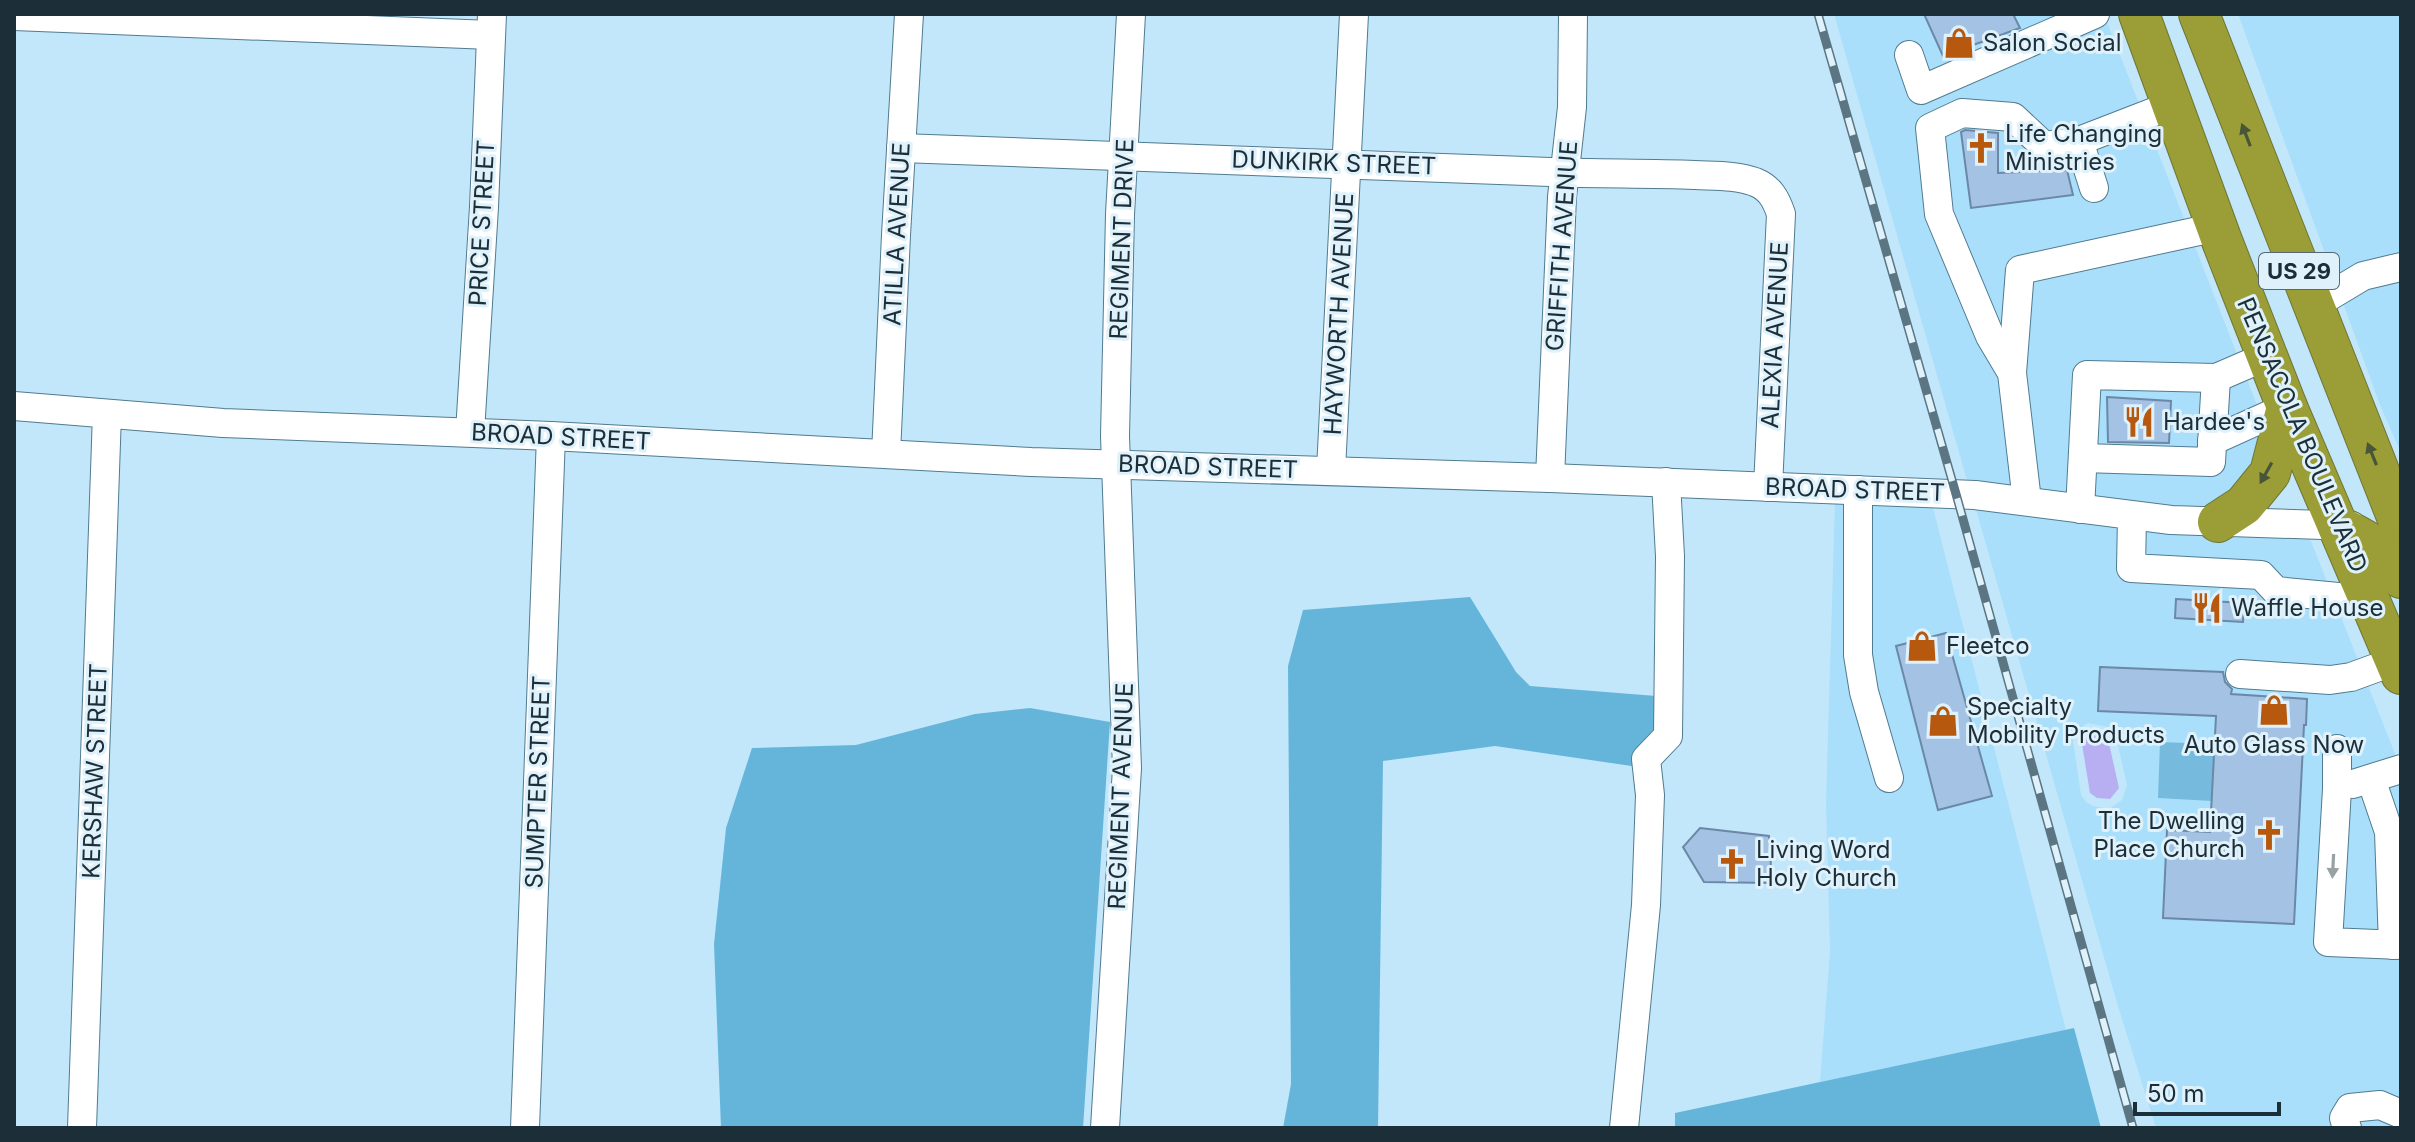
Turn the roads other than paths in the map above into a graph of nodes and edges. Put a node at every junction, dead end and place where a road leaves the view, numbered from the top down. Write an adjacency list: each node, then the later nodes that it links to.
1 (909, 14): 17 (street, ATILLA AVENUE)
2 (1131, 14): 18 (street, REGIMENT DRIVE)
3 (1354, 14): 19 (street, HAYWORTH AVENUE)
4 (1573, 14): 20 (street, GRIFFITH AVENUE)
5 (2095, 14): 11 (street)
6 (2139, 14): 14 (highway, PENSACOLA BOULEVARD / US 29)
7 (2199, 14): 25 (highway, US 29, one-way to 7)
8 (2229, 14): 25 (highway)
9 (14, 16): 10 (street)
10 (492, 24): 32 (street, PRICE STREET)
11 (2049, 24): 13 (street)
12 (1909, 55): 13 (street)
13 (1921, 90): 15 (street)
14 (2172, 105): 16 (street); 23 (highway, PENSACOLA BOULEVARD / US 29)
15 (1930, 128): 16 (street); 27 (street)
16 (2079, 141): 22 (street)
17 (901, 148): 18 (street, DUNKIRK STREET); 36 (street, ATILLA AVENUE)
18 (1124, 155): 19 (street, DUNKIRK STREET); 37 (street, REGIMENT DRIVE)
19 (1346, 163): 20 (street, DUNKIRK STREET); 38 (street, HAYWORTH AVENUE)
20 (1566, 173): 21 (street, DUNKIRK STREET); 39 (street, GRIFFITH AVENUE)
21 (1766, 187): 41 (street, ALEXIA AVENUE)
22 (2094, 188)
23 (2211, 211): 26 (highway, PENSACOLA BOULEVARD / US 29); 27 (street); 48 (highway)
24 (2401, 267): 25 (street)
25 (2313, 306): 48 (highway, US 29, one-way to 25)
26 (2267, 356): 28 (street); 30 (highway, PENSACOLA BOULEVARD / US 29)
27 (2012, 373): 43 (street)
28 (2216, 378): 34 (street); 35 (street)
29 (14, 406): 31 (street, BROAD STREET)
30 (2287, 407): 34 (street); 46 (highway, one-way to 46); 47 (highway, PENSACOLA BOULEVARD / US 29)
31 (107, 414): 32 (street, BROAD STREET); 59 (street, KERSHAW STREET)
32 (470, 432): 33 (street, BROAD STREET)
33 (551, 436): 36 (street, BROAD STREET); 60 (street, SUMPTER STREET)
34 (2212, 444): 35 (street)
35 (2083, 451): 44 (street)
36 (886, 454): 37 (street, BROAD STREET)
37 (1117, 465): 38 (street, BROAD STREET); 61 (street, REGIMENT AVENUE)
38 (1331, 470): 39 (street, BROAD STREET)
39 (1550, 478): 40 (street, BROAD STREET)
40 (1666, 482): 41 (street, BROAD STREET); 62 (street)
41 (1768, 487): 42 (street, BROAD STREET)
42 (1858, 490): 43 (street, BROAD STREET); 54 (street)
43 (2027, 501): 44 (street, BROAD STREET)
44 (2080, 509): 45 (street, BROAD STREET)
45 (2132, 517): 46 (street, BROAD STREET); 49 (street)
46 (2218, 522): 47 (street, BROAD STREET)
47 (2338, 526): 48 (street, BROAD STREET); 49 (highway, PENSACOLA BOULEVARD / US 29)
48 (2401, 528)
49 (2386, 589): 50 (highway, PENSACOLA BOULEVARD / US 29)
50 (2398, 668): 51 (street)
51 (2240, 674)
52 (2337, 749): 56 (street)
53 (2401, 769): 55 (street)
54 (1889, 778)
55 (2371, 779): 56 (street); 57 (street)
56 (2337, 789): 57 (street, one-way to 57)
57 (2397, 945)
58 (2401, 1114): 63 (street)
59 (82, 1128)
60 (525, 1128)
61 (1105, 1128)
62 (1624, 1128)
63 (2347, 1128)

